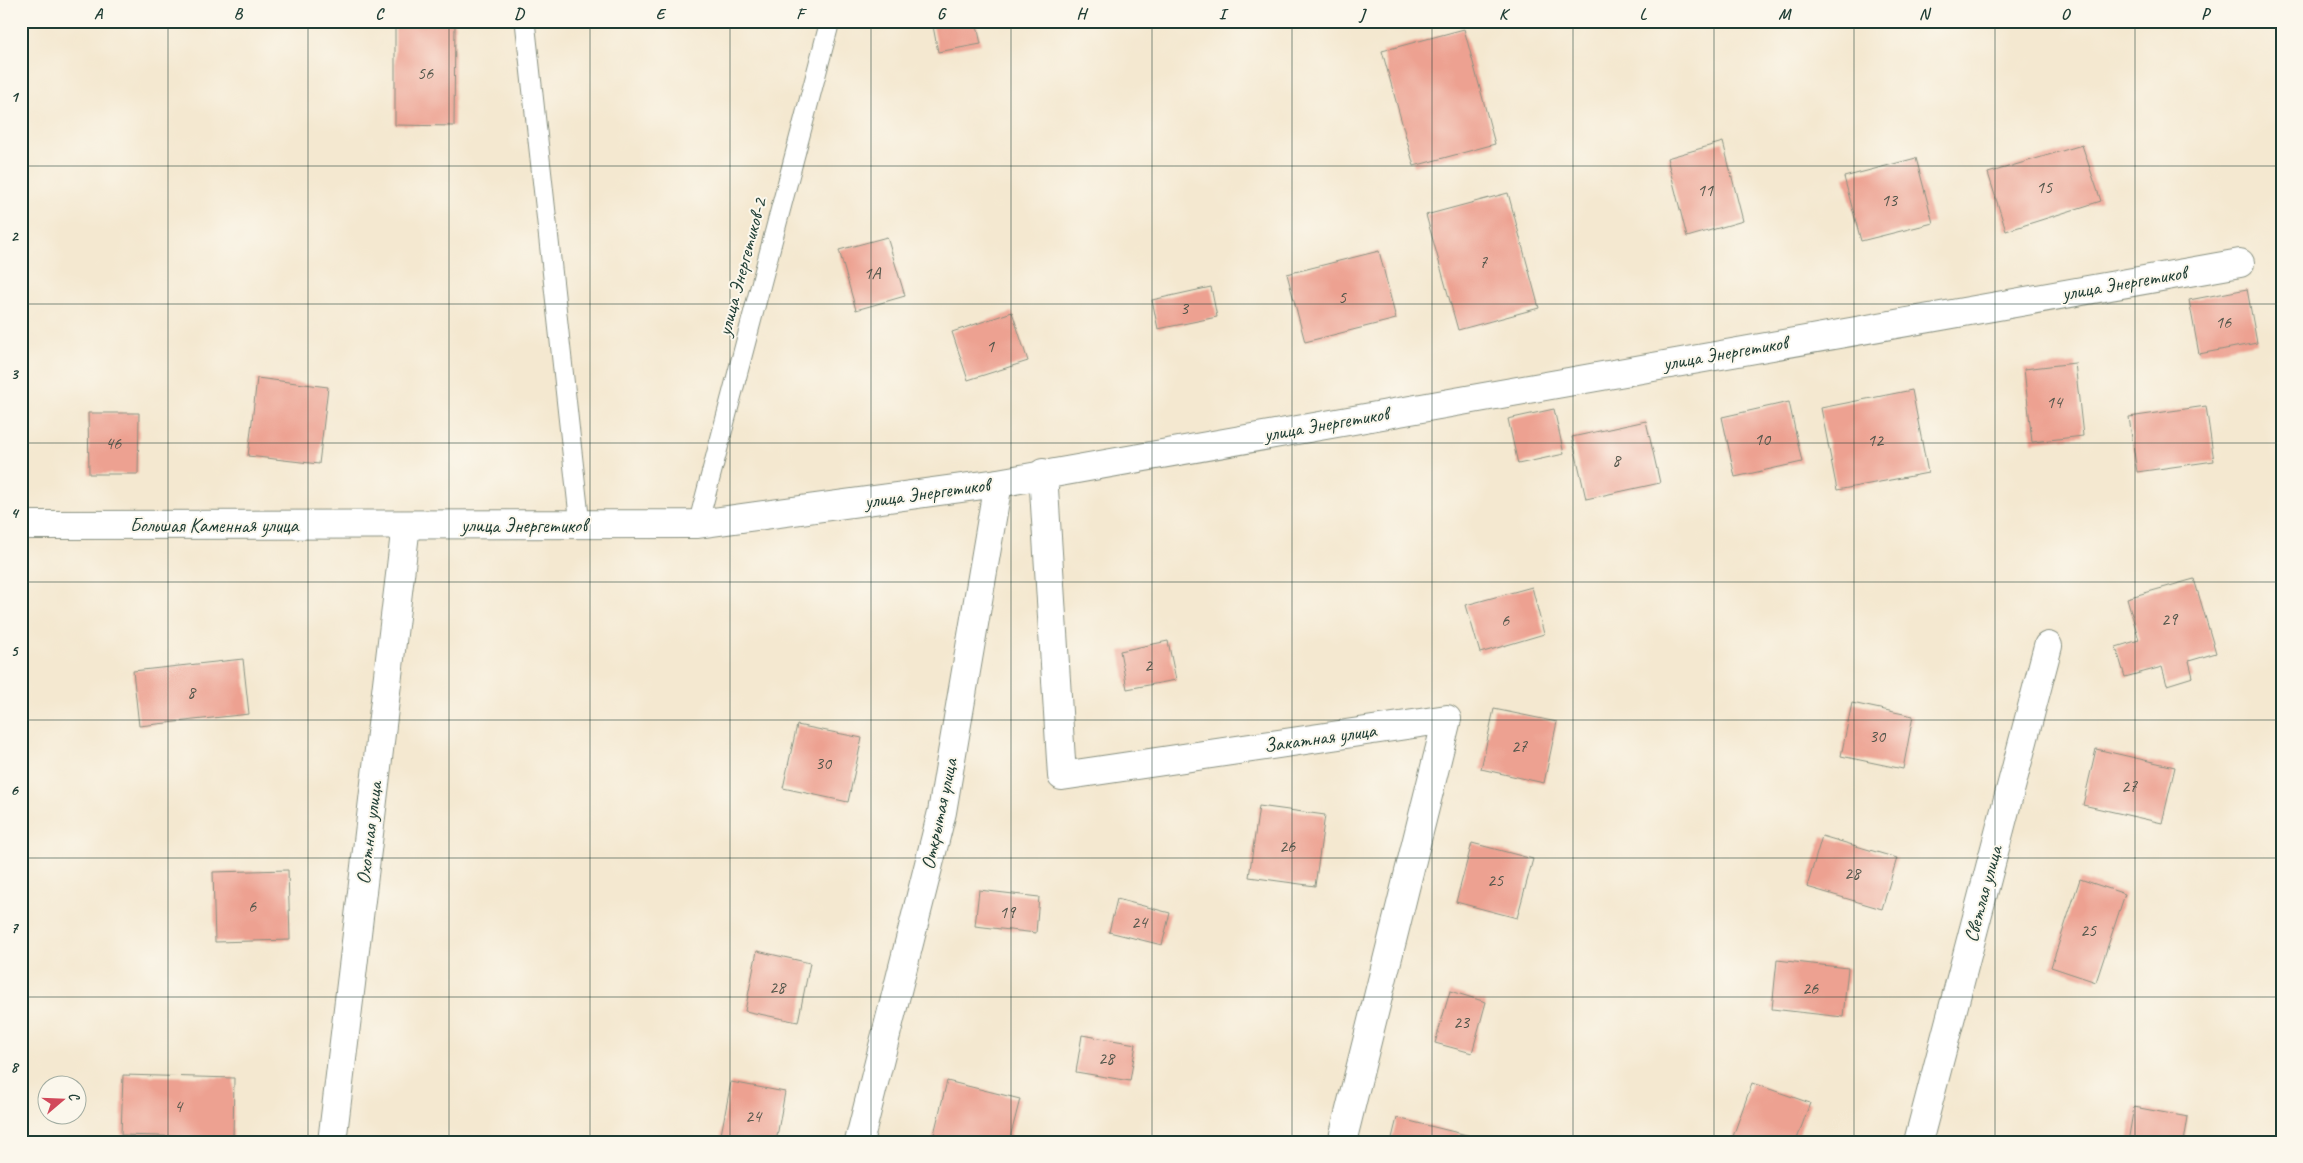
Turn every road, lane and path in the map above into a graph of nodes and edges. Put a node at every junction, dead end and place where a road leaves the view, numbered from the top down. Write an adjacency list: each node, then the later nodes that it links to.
1 (525, 21): 9 (lane)
2 (830, 21): 7 (lane, улица Энергетиков-2)
3 (2240, 263): 4 (street, улица Энергетиков)
4 (1043, 473): 5 (street, улица Энергетиков); 13 (street, Закатная улица)
5 (998, 483): 7 (street, улица Энергетиков); 12 (street, Открытая улица)
6 (21, 524): 8 (street, Большая Каменная улица)
7 (698, 524): 9 (street, улица Энергетиков)
8 (406, 525): 9 (street, улица Энергетиков); 11 (street, Охотная улица)
9 (580, 525)
10 (2048, 646): 14 (street, Светлая улица)
11 (332, 1142)
12 (859, 1142)
13 (1342, 1142)
14 (1918, 1142)

